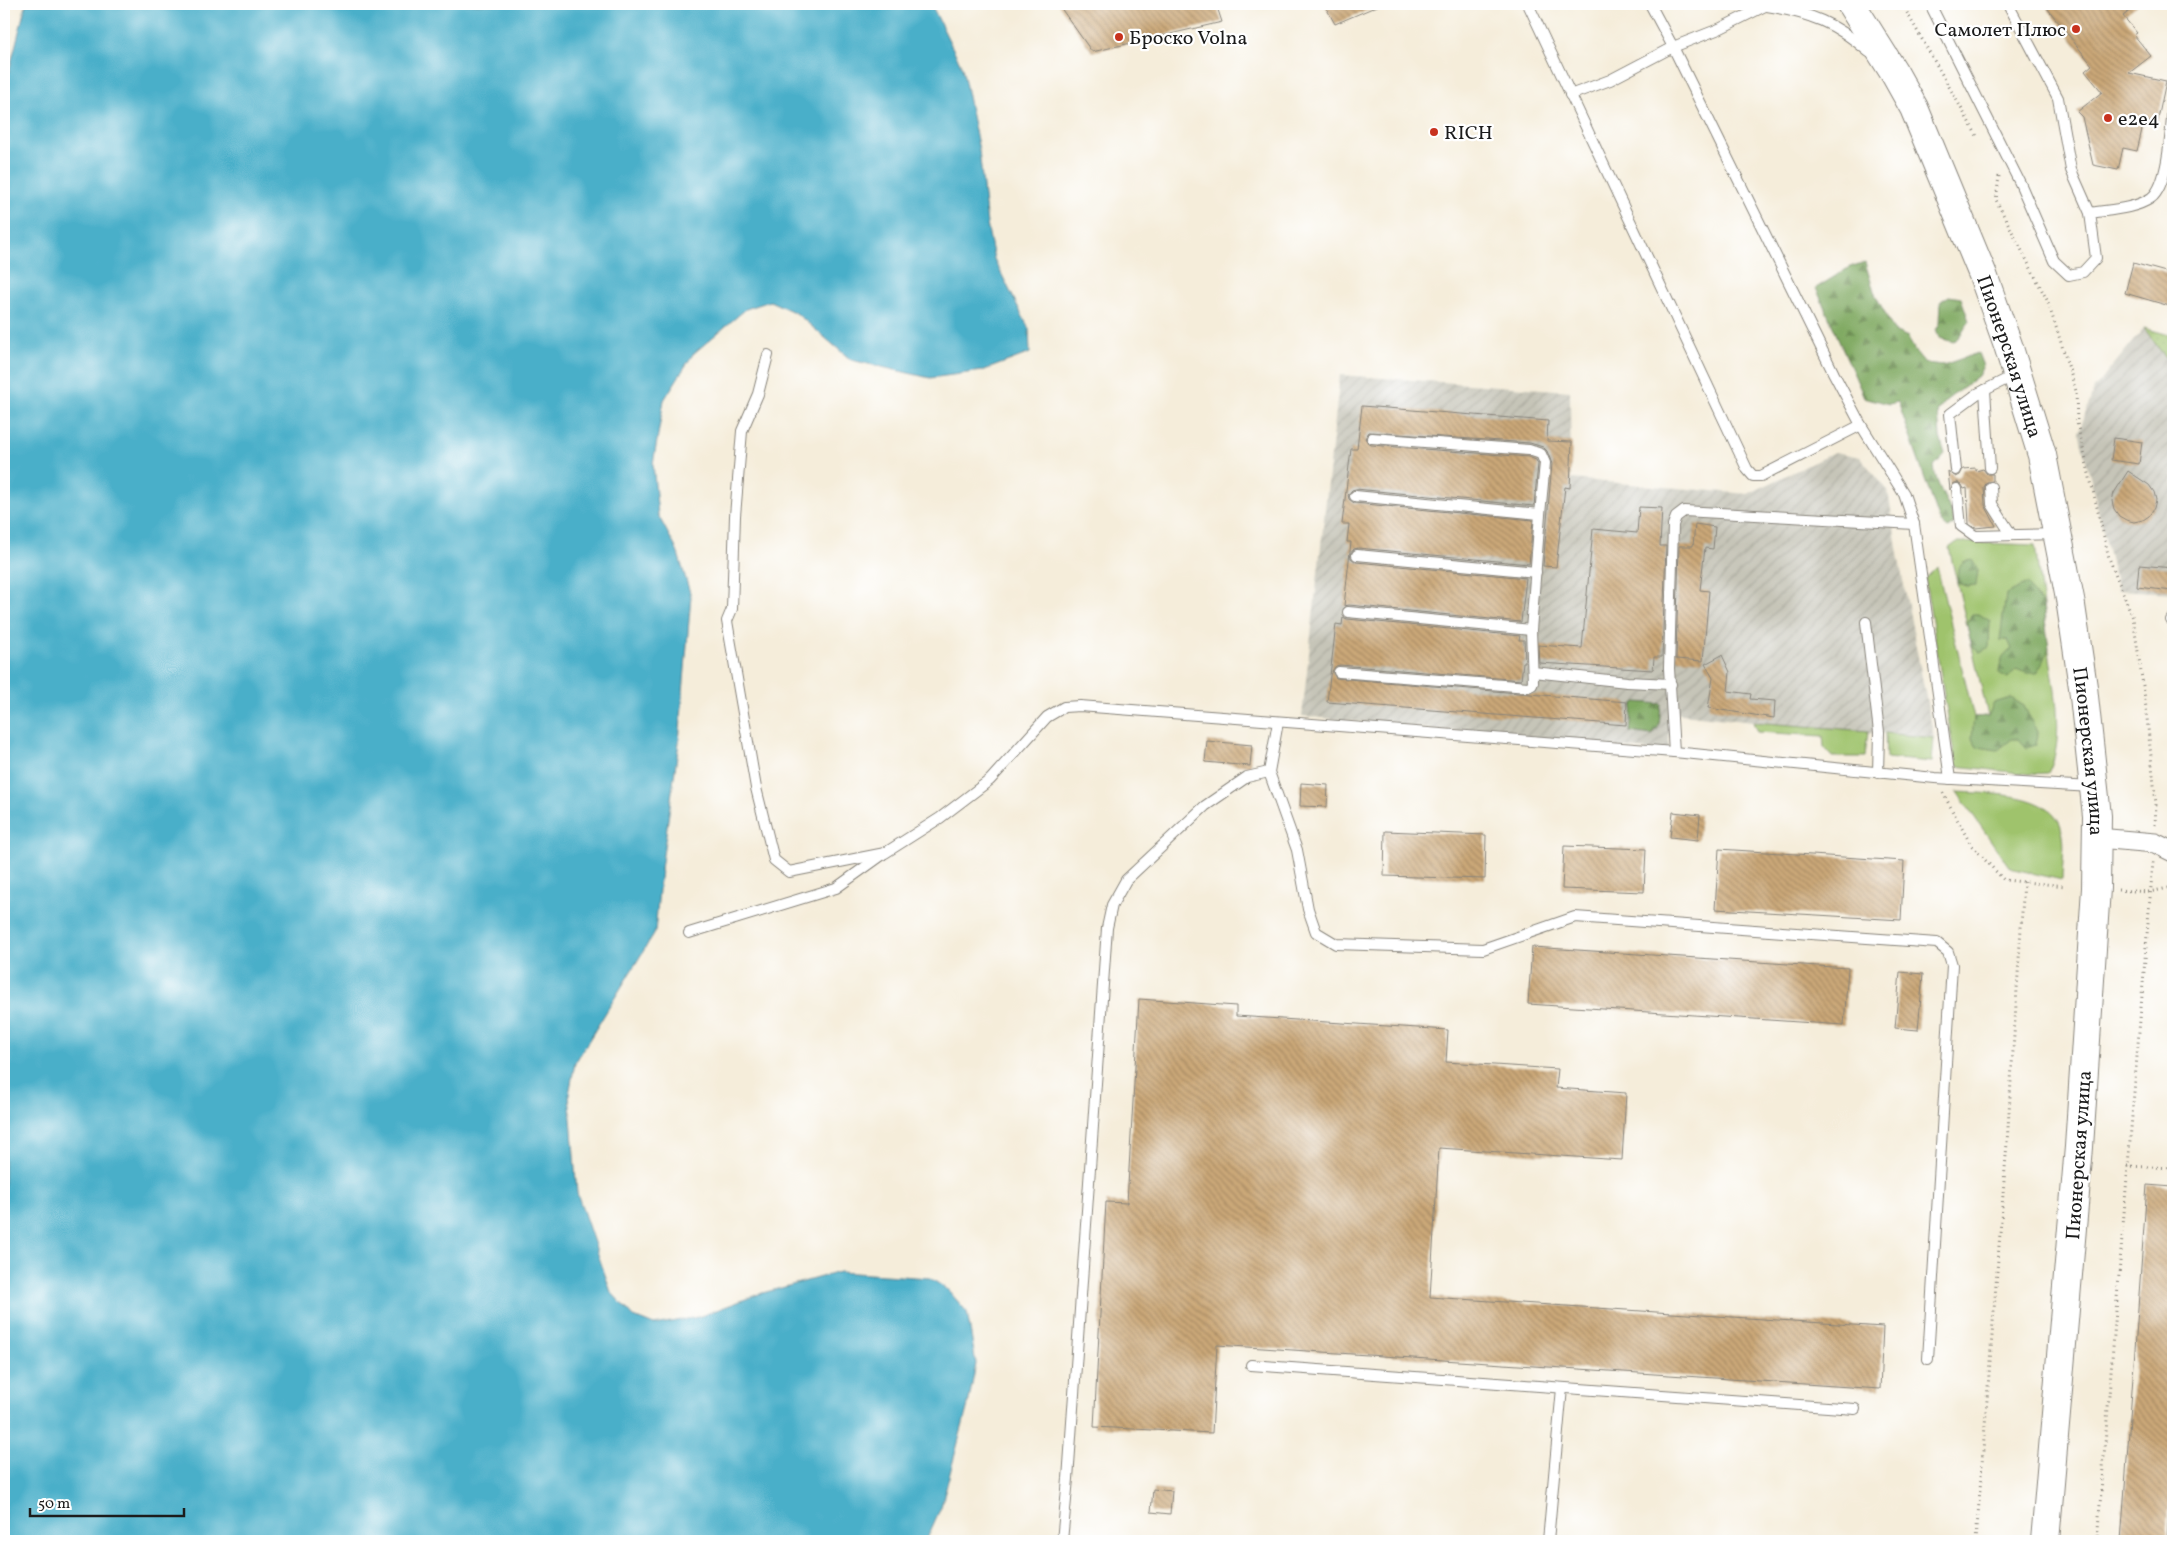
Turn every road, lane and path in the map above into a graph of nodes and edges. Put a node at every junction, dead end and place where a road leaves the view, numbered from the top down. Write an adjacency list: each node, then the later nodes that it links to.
1 (1528, 4): 12 (lane)
2 (1650, 4): 10 (lane)
3 (1851, 4): 11 (main road, Пионерская улица)
4 (1902, 4): 14 (path)
5 (1930, 4): 16 (lane)
6 (2008, 4): 16 (lane)
7 (2169, 4): 9 (lane)
8 (1768, 5): 10 (lane); 11 (lane)
9 (2173, 10)
10 (1673, 47): 12 (lane); 20 (lane)
11 (1895, 74): 18 (main road, Пионерская улица)
12 (1570, 95): 20 (lane)
13 (2173, 105): 16 (lane)
14 (1980, 140)
15 (1999, 175): 47 (path)
16 (2090, 213)
17 (768, 355): 49 (lane)
18 (2018, 373): 19 (lane); 30 (main road, Пионерская улица)
19 (1985, 390): 22 (lane); 23 (lane)
20 (1862, 425): 28 (lane)
21 (1372, 438): 27 (lane)
22 (1990, 468)
23 (1956, 470)
24 (1991, 487): 29 (lane)
25 (1957, 489): 29 (lane)
26 (1355, 496): 27 (lane)
27 (1540, 514): 32 (lane)
28 (1914, 524): 38 (lane); 44 (lane)
29 (2011, 534): 30 (lane)
30 (2058, 534): 45 (main road, Пионерская улица)
31 (1357, 555): 32 (lane)
32 (1536, 572): 35 (lane)
33 (1348, 612): 35 (lane)
34 (1866, 622): 42 (lane)
35 (1531, 630): 37 (lane)
36 (1338, 672): 37 (lane)
37 (1533, 672): 38 (lane)
38 (1671, 684): 40 (lane)
39 (1278, 722): 40 (lane); 41 (lane); 49 (lane)
40 (1674, 752): 42 (lane)
41 (1269, 772): 58 (lane); 62 (lane)
42 (1878, 773): 43 (lane)
43 (1934, 778): 44 (lane); 50 (path)
44 (1950, 779): 45 (lane)
45 (2094, 787): 46 (main road, Пионерская улица)
46 (2098, 838): 47 (street); 65 (main road, Пионерская улица)
47 (2155, 844): 48 (street); 54 (path)
48 (2173, 852)
49 (885, 853): 55 (lane)
50 (2024, 882): 51 (path); 64 (path)
51 (2066, 886)
52 (2173, 887): 54 (path)
53 (2118, 890): 54 (path)
54 (2149, 892): 56 (path)
55 (689, 933)
56 (2127, 1166): 57 (path); 66 (path)
57 (2173, 1168)
58 (1928, 1359)
59 (1251, 1365): 60 (lane)
60 (1562, 1388): 61 (lane); 63 (lane)
61 (1855, 1409)
62 (1062, 1541)
63 (1548, 1541)
64 (1976, 1541)
65 (2045, 1541)
66 (2097, 1541)

